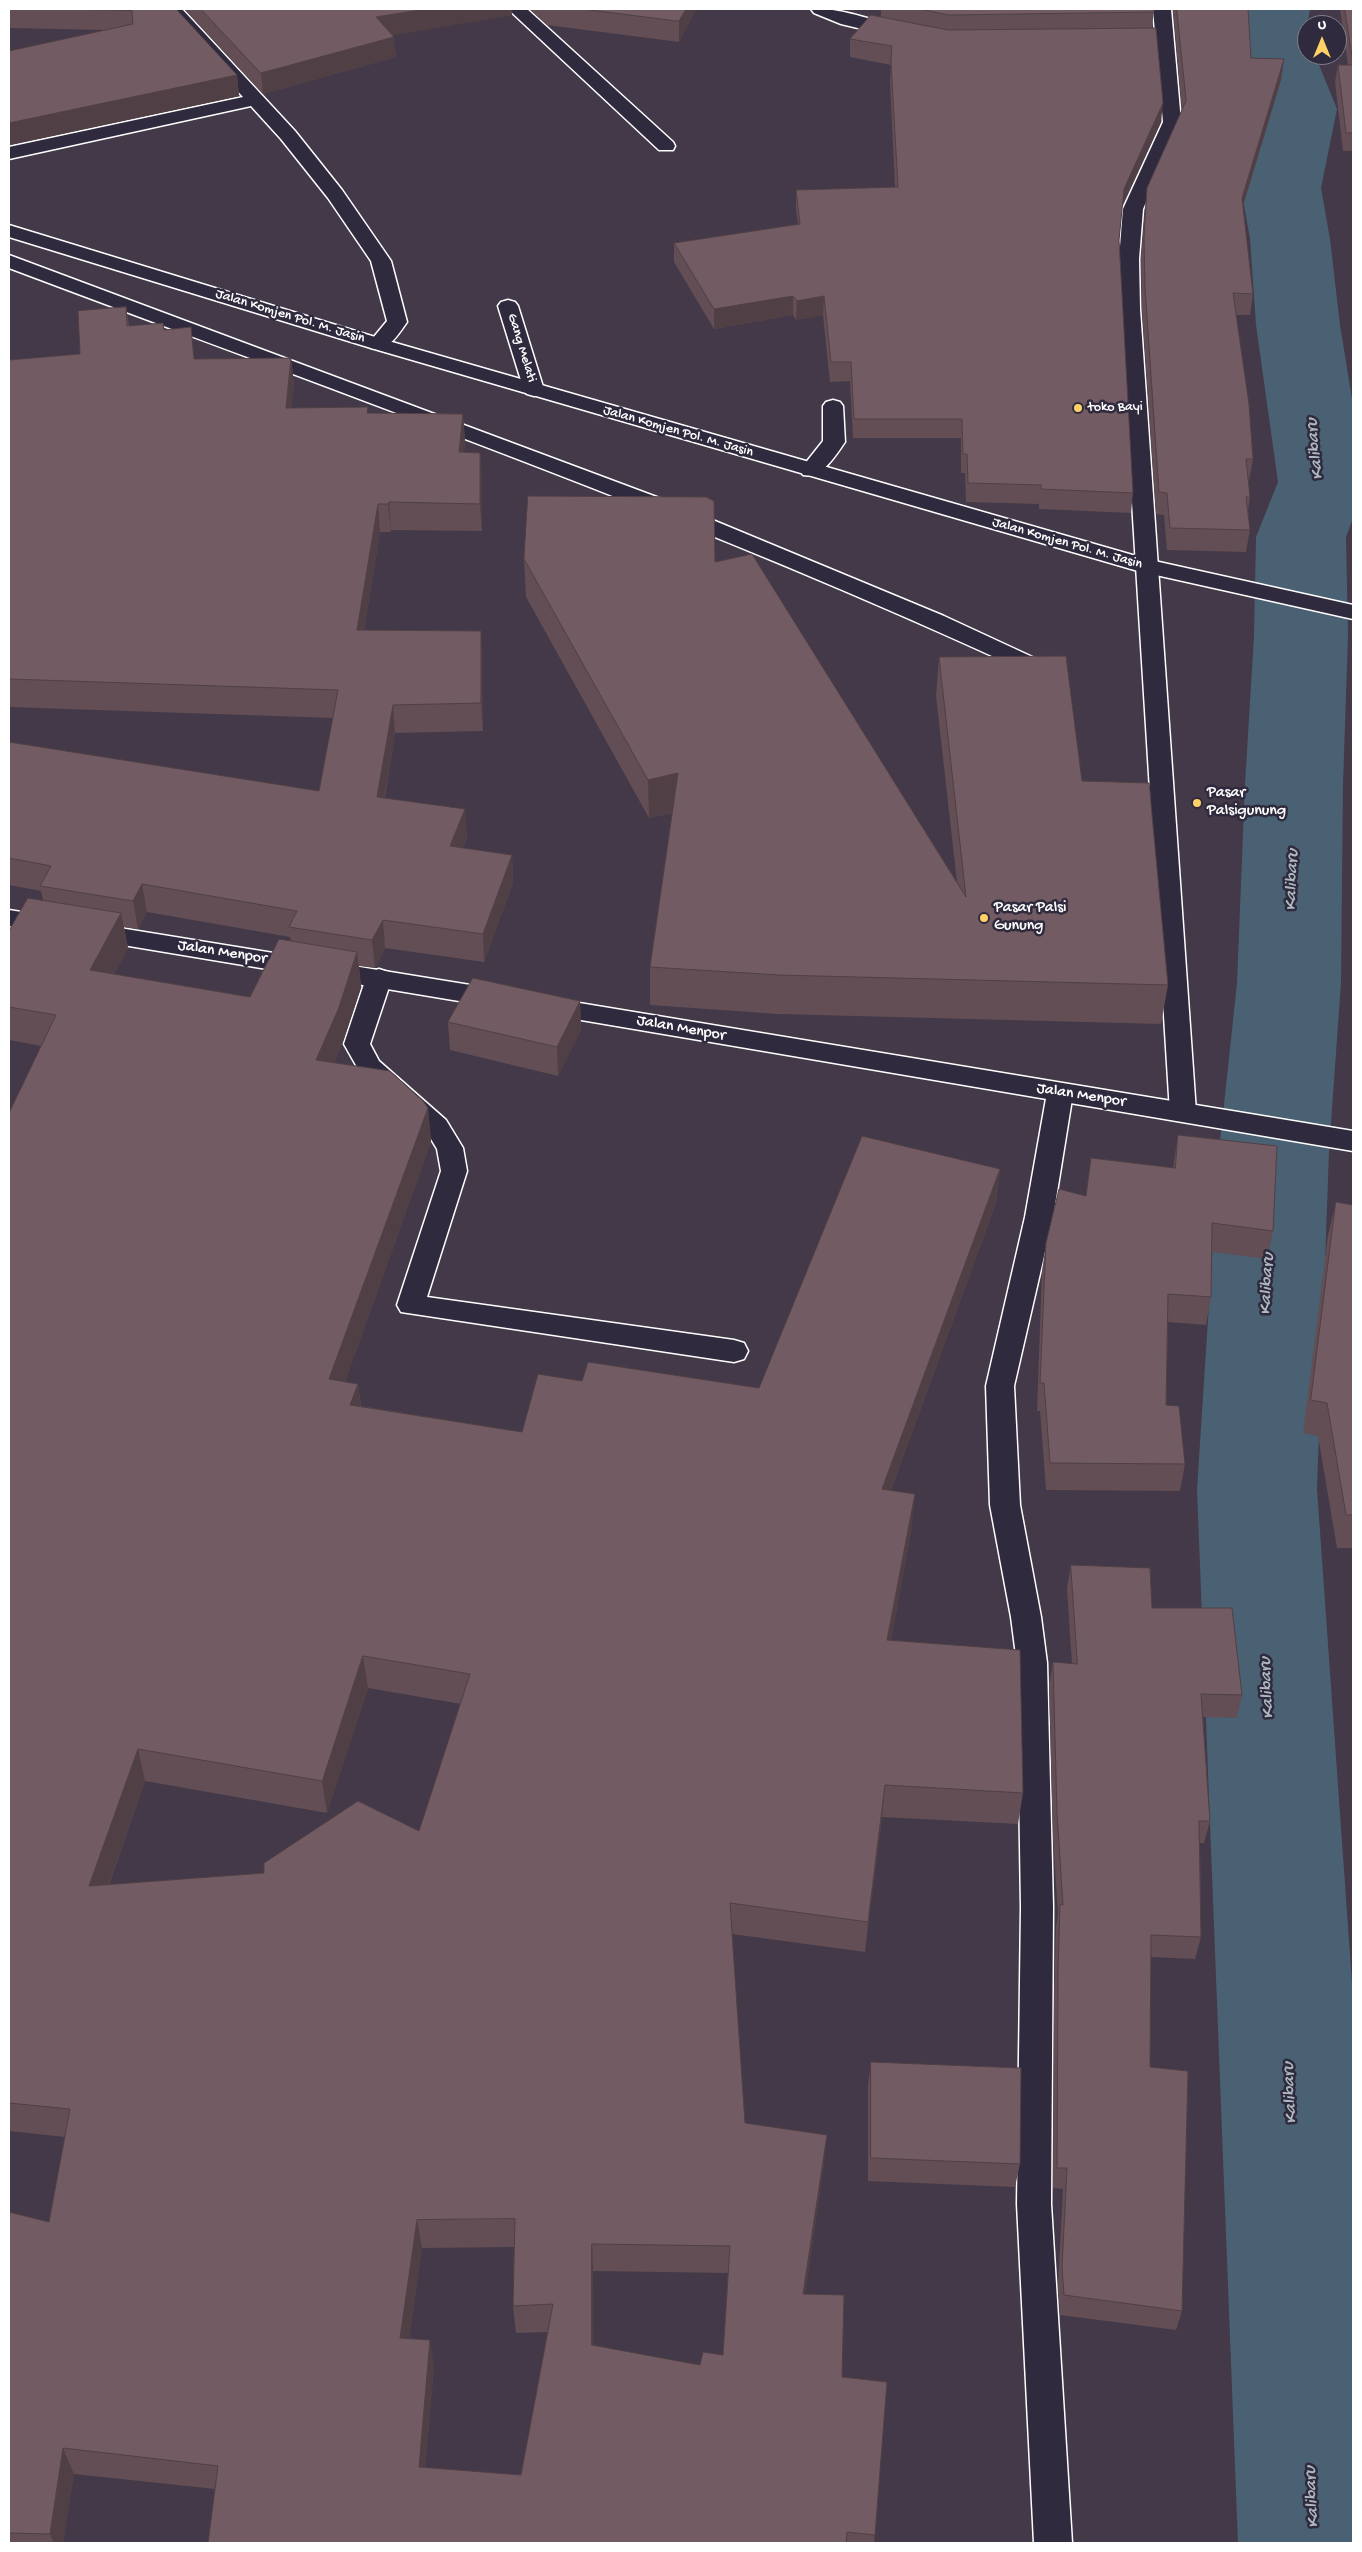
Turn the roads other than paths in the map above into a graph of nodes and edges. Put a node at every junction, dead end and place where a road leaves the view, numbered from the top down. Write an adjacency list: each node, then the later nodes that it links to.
1 (172, 9): 6 (street)
2 (518, 9): 7 (street)
3 (820, 9): 5 (street)
4 (1162, 9): 16 (street)
5 (914, 36)
6 (255, 100): 8 (street); 12 (street)
7 (666, 146)
8 (9, 152)
9 (9, 231): 12 (street, Jalan Komjen Pol. M. Jasin)
10 (9, 262): 18 (street)
11 (508, 306): 13 (street, Gang Melati)
12 (378, 344): 13 (street, Jalan Komjen Pol. M. Jasin)
13 (534, 390): 15 (street, Jalan Komjen Pol. M. Jasin)
14 (833, 406): 15 (street)
15 (811, 470): 16 (street, Jalan Komjen Pol. M. Jasin)
16 (1146, 566): 17 (street, Jalan Komjen Pol. M. Jasin); 22 (street)
17 (1353, 612)
18 (1046, 672)
19 (9, 918): 20 (street, Jalan Menpor)
20 (380, 978): 21 (street, Jalan Menpor); 24 (street)
21 (1060, 1093): 22 (street, Jalan Menpor); 25 (street)
22 (1183, 1112): 23 (street, Jalan Menpor)
23 (1348, 1140)
24 (734, 1351)
25 (1053, 2543)

